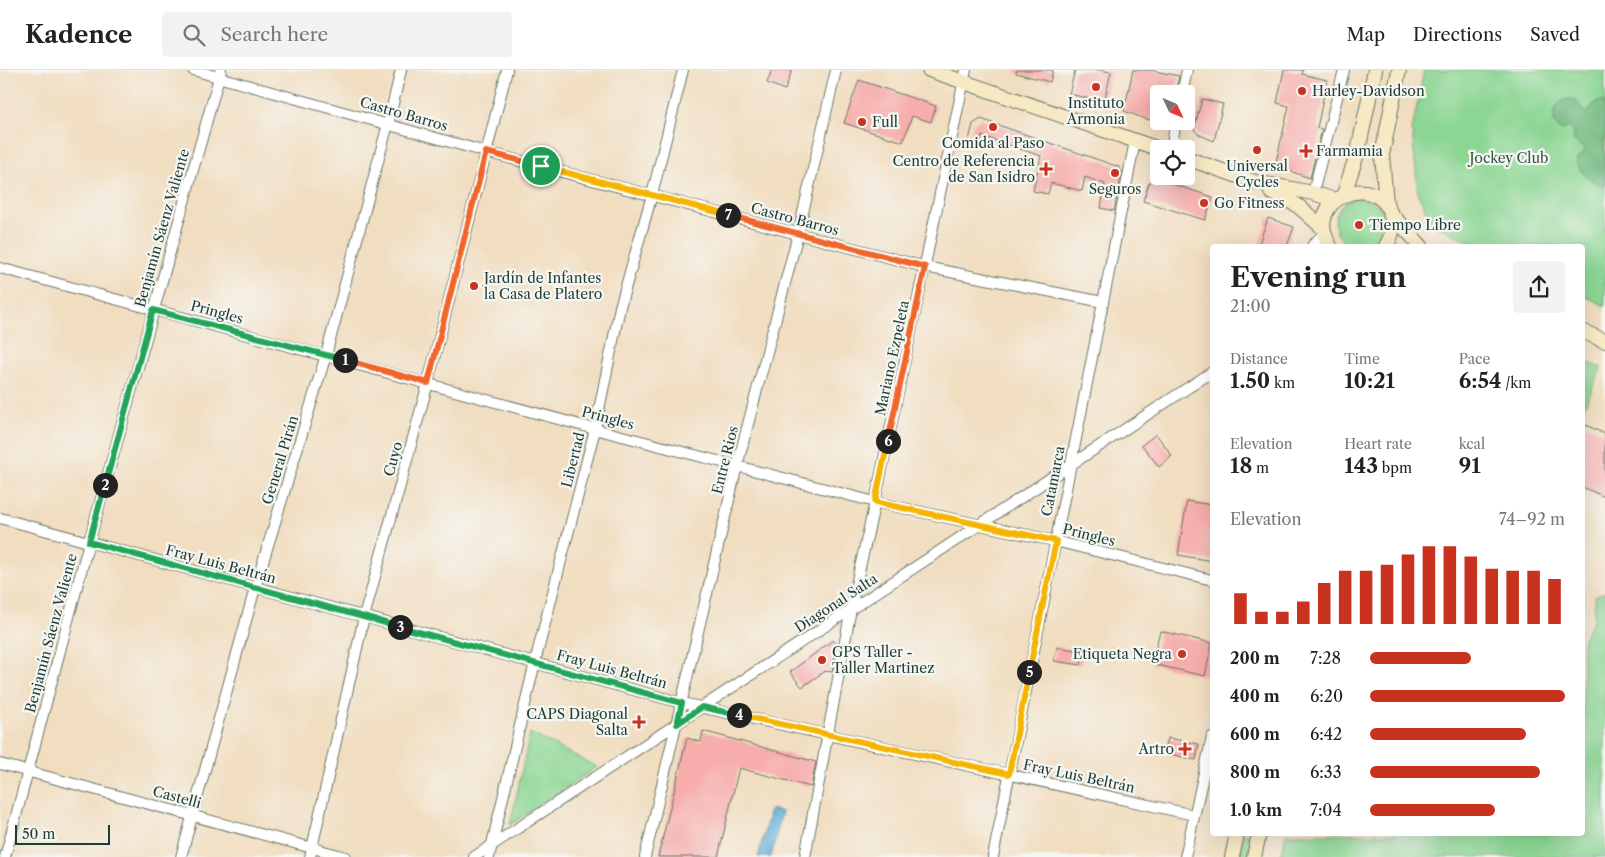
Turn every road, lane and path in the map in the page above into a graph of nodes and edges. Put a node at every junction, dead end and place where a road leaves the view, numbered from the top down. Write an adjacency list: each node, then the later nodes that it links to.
1 (193, 70): 11 (street, Castro Barros)
2 (401, 70): 14 (street, General Pirán)
3 (507, 70): 17 (street, Cuyo)
4 (683, 70): 21 (street, Libertad)
5 (836, 70): 25 (street, Entre Ríos)
6 (929, 70): 12 (main road)
7 (1187, 70): 13 (street)
8 (1344, 70): 20 (street)
9 (1375, 70): 22 (main road)
10 (1399, 70): 23 (main road)
11 (220, 74): 14 (street, Castro Barros); 33 (street, Benjamín Sáenz Valiente)
12 (964, 76): 15 (main road); 30 (street, Mariano Ezpeleta)
13 (1184, 85)
14 (388, 124): 17 (street, Castro Barros); 36 (street, General Pirán)
15 (1135, 141): 16 (main road); 32 (street, Catamarca)
16 (1150, 146)
17 (486, 152): 21 (street, Castro Barros); 38 (street, Cuyo)
18 (1195, 161): 19 (main road)
19 (1255, 182): 20 (main road); 24 (main road)
20 (1313, 193): 22 (main road)
21 (652, 195): 25 (street, Castro Barros); 39 (street, Libertad)
22 (1340, 197): 23 (main road); 24 (main road)
23 (1388, 208): 28 (main road); 29 (main road)
24 (1323, 231): 26 (street); 27 (main road)
25 (798, 234): 30 (street, Castro Barros); 41 (street, Entre Ríos)
26 (1313, 244)
27 (1329, 244)
28 (1387, 244)
29 (1419, 244)
30 (925, 267): 32 (street, Castro Barros); 42 (street, Mariano Ezpeleta)
31 (0, 268): 33 (street, Pringles)
32 (1104, 302): 40 (street, Catamarca)
33 (153, 310): 36 (street, Pringles); 46 (street, Benjamín Sáenz Valiente)
34 (1585, 332): 35 (main road)
35 (1605, 341)
36 (326, 355): 38 (street, Pringles); 48 (street, General Pirán)
37 (1210, 373): 40 (street, Diagonal Salta)
38 (428, 383): 39 (street, Pringles); 50 (street, Cuyo)
39 (595, 429): 41 (street, Pringles); 51 (street, Libertad)
40 (1070, 465): 44 (street, Diagonal Salta); 45 (street, Catamarca)
41 (738, 466): 42 (street, Pringles); 52 (street, Entre Ríos)
42 (875, 502): 44 (street, Pringles); 49 (street, Mariano Ezpeleta)
43 (0, 518): 46 (street, Fray Luis Beltrán)
44 (981, 524): 45 (street, Pringles); 49 (street, Diagonal Salta)
45 (1056, 541): 47 (street, Pringles); 59 (street, Catamarca)
46 (89, 542): 48 (street, Fray Luis Beltrán); 58 (street, Benjamín Sáenz Valiente)
47 (1210, 580)
48 (255, 588): 50 (street, Fray Luis Beltrán); 60 (street, General Pirán)
49 (850, 610): 53 (street, Diagonal Salta); 55 (street, Mariano Ezpeleta)
50 (364, 617): 51 (street, Fray Luis Beltrán); 65 (street, Cuyo)
51 (536, 662): 52 (street, Fray Luis Beltrán); 64 (street, Libertad)
52 (682, 703): 53 (street, Fray Luis Beltrán); 54 (street, Entre Ríos)
53 (702, 707): 54 (street, Diagonal Salta); 55 (street, Fray Luis Beltrán)
54 (677, 724): 64 (street, Diagonal Salta); 71 (street, Entre Ríos)
55 (827, 734): 59 (street, Fray Luis Beltrán); 72 (street, Mariano Ezpeleta)
56 (1210, 746): 61 (street)
57 (0, 764): 58 (street, Castelli)
58 (28, 772): 60 (street, Castelli); 66 (street, Benjamín Sáenz Valiente)
59 (1009, 774): 61 (street, Fray Luis Beltrán); 73 (street, Catamarca)
60 (192, 815): 65 (street, Castelli); 67 (street, General Pirán)
61 (1194, 815): 74 (street)
62 (1237, 836): 75 (main road)
63 (1259, 836): 76 (main road)
64 (492, 845): 69 (street, Diagonal Salta); 70 (street, Libertad)
65 (311, 852): 68 (street, Castelli)
66 (5, 857)
67 (181, 857)
68 (346, 857)
69 (474, 857)
70 (489, 857)
71 (645, 857)
72 (805, 857)
73 (993, 857)
74 (1185, 857)
75 (1232, 857)
76 (1254, 857)

